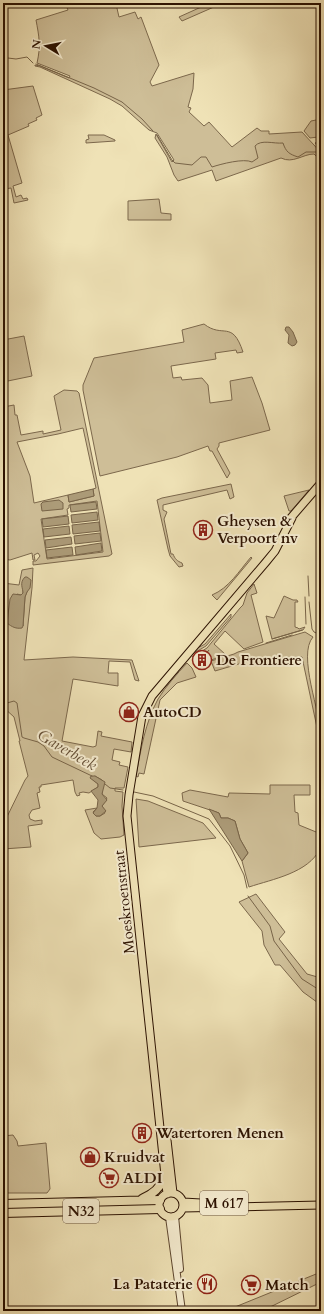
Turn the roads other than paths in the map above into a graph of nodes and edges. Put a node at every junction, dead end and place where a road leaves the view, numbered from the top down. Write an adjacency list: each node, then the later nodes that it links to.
1 (321, 483): 2 (main road, Moeskroenstraat)
2 (155, 1071): 3 (main road, Moeskroenstraat); 4 (main road, Moeskroenstraat)
3 (165, 1173): 4 (main road, Moeskroenstraat); 5 (highway)
4 (170, 1193): 8 (main road); 9 (main road)
5 (140, 1201): 7 (highway, N32); 8 (highway, N32)
6 (321, 1201): 9 (main road, M 617)
7 (3, 1204)
8 (160, 1204): 11 (highway, N32); 12 (main road)
9 (183, 1205): 10 (main road, M 617); 12 (main road)
10 (321, 1205)
11 (3, 1213)
12 (172, 1216): 13 (street)
13 (182, 1311)

